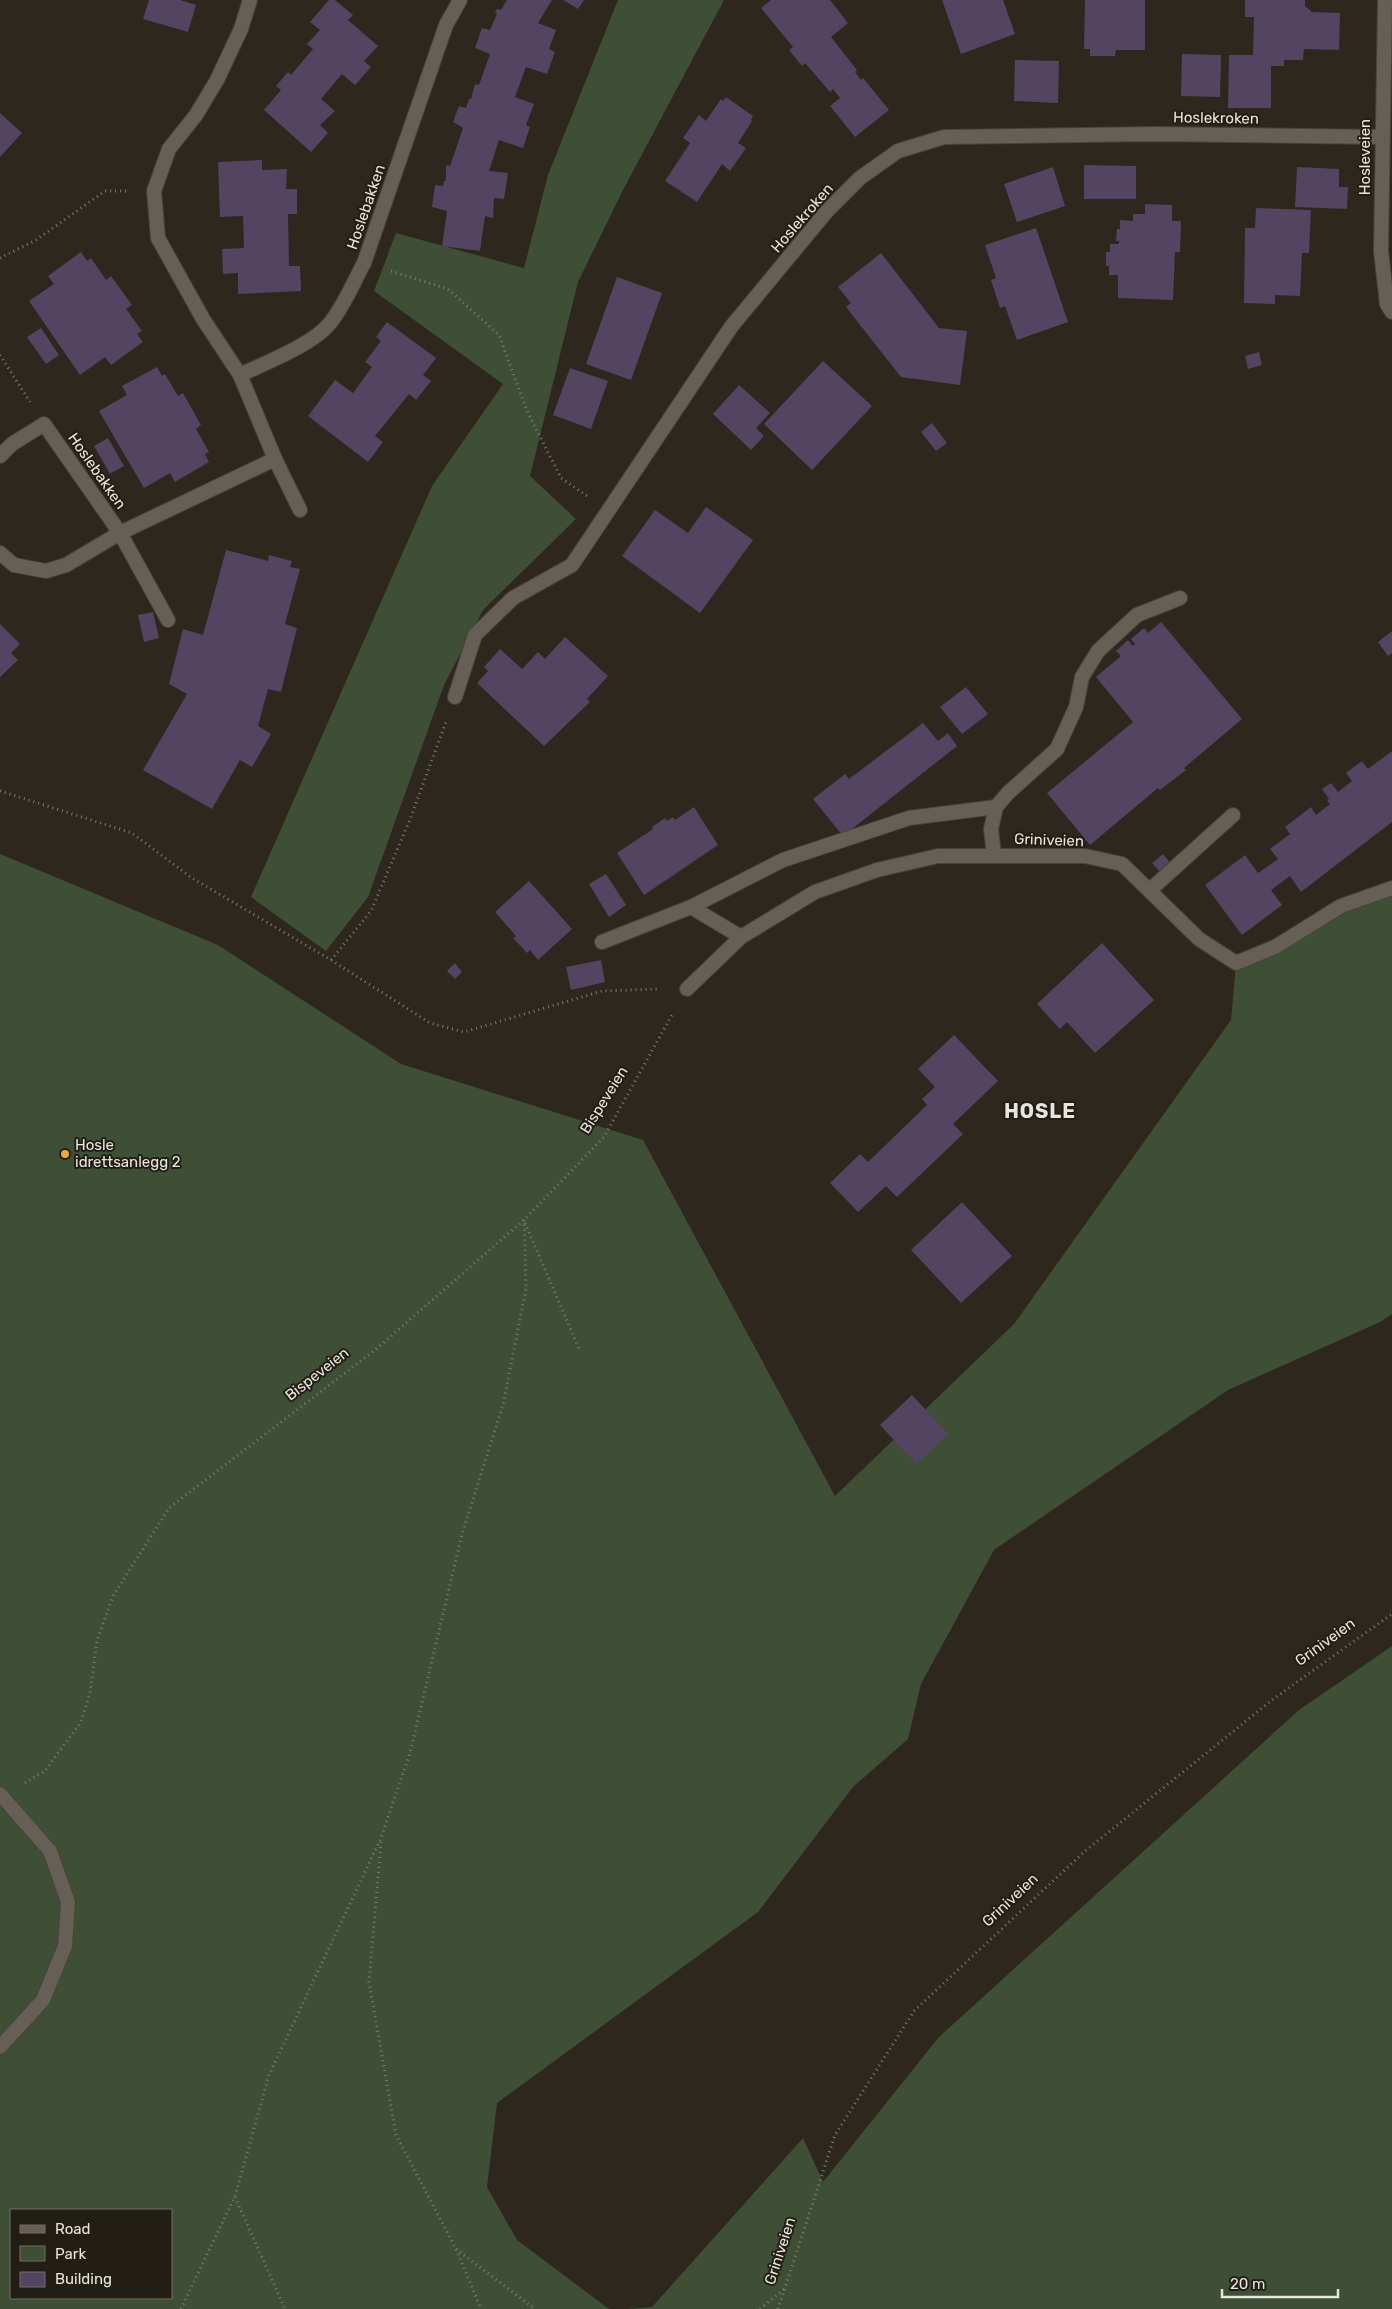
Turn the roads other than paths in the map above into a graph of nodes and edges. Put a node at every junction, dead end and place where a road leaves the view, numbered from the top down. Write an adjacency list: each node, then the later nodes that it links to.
1 (250, 0): 6 (street)
2 (460, 0): 6 (street, Hoslebakken)
3 (1385, 0): 4 (street, Hosleveien)
4 (1382, 137): 5 (street, Hosleveien); 14 (street, Hoslekroken)
5 (1392, 312)
6 (240, 375): 8 (street)
7 (0, 456): 10 (street, Hoslebakken)
8 (275, 459): 9 (street); 10 (street, Hoslebakken)
9 (300, 510)
10 (120, 533): 11 (street, Hoslebakken); 13 (street)
11 (0, 553)
12 (1180, 598): 15 (street)
13 (168, 620)
14 (455, 698)
15 (996, 807): 17 (street); 20 (street)
16 (1233, 815): 19 (street)
17 (994, 855): 19 (street, Griniveien); 21 (street, Griniveien)
18 (1392, 888): 19 (street, Griniveien)
19 (1150, 890)
20 (691, 907): 21 (street); 22 (street)
21 (741, 937): 23 (street, Griniveien)
22 (602, 942)
23 (687, 988)
24 (1, 1795): 25 (street)
25 (0, 2048)

